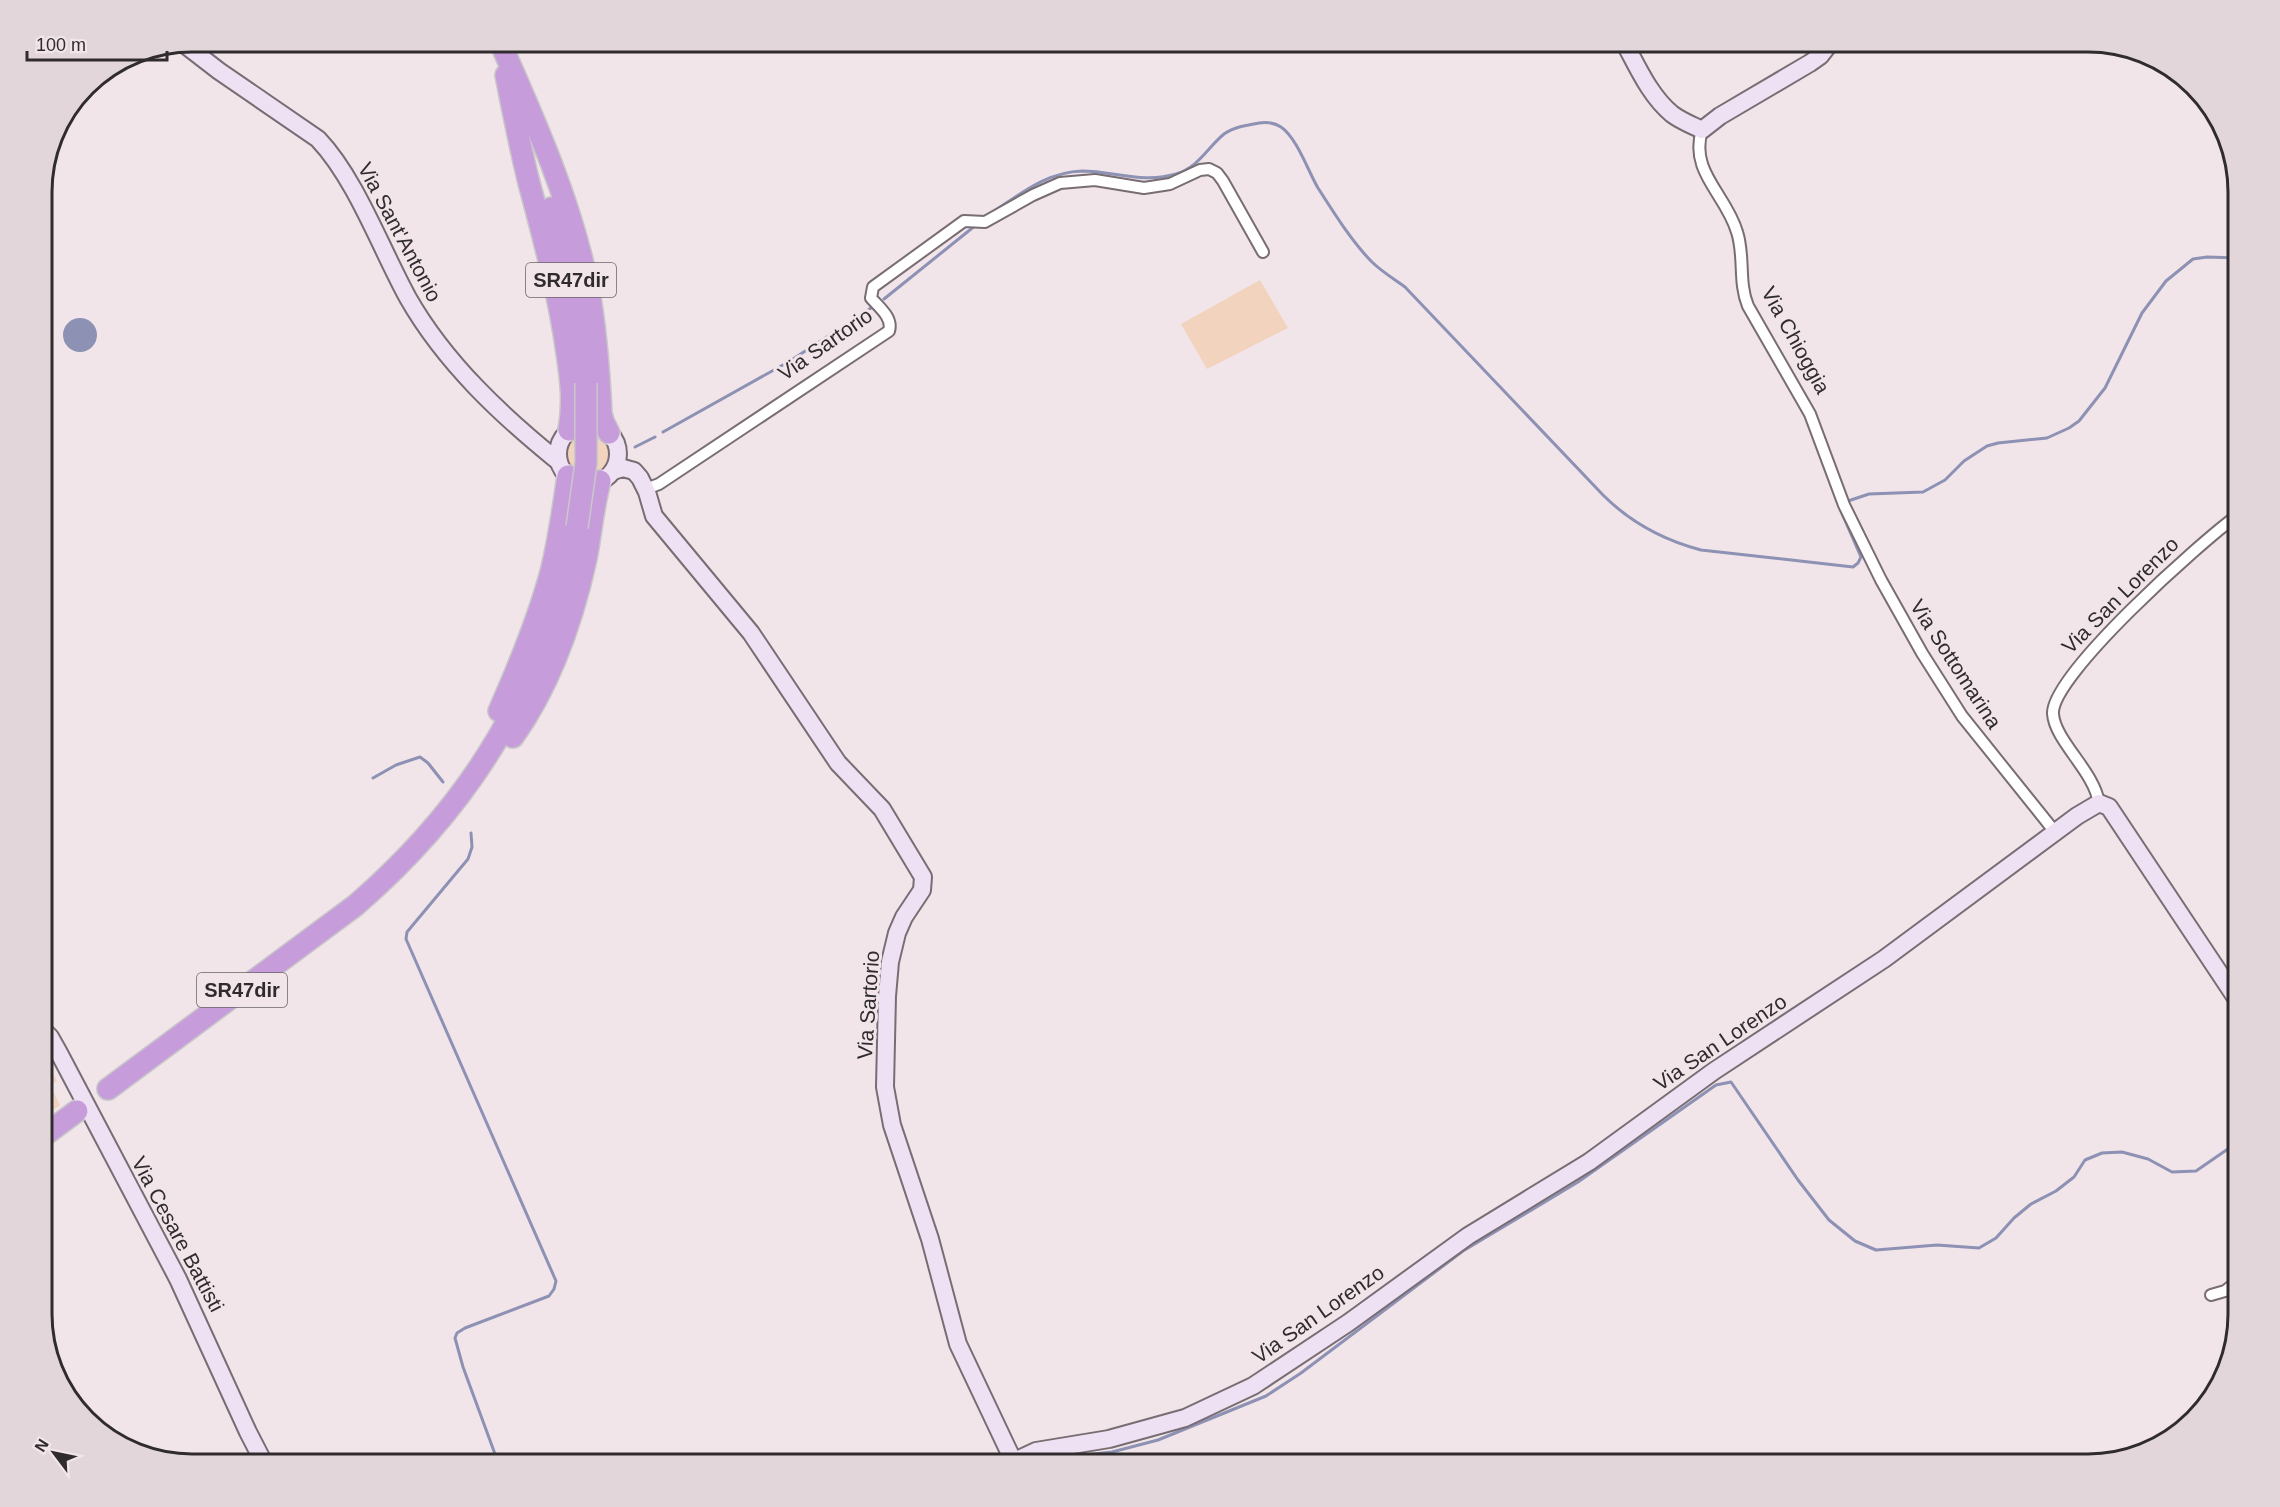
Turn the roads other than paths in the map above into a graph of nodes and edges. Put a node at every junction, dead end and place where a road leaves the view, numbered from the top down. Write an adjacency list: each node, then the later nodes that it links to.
1 (194, 52): 11 (street, Via Sant'Antonio)
2 (502, 52): 9 (highway)
3 (503, 52): 19 (highway, SR47dir / SR47dir, bridge)
4 (504, 52): 10 (highway)
5 (1629, 52): 7 (street)
6 (1823, 52): 7 (street)
7 (1702, 130): 15 (street, Via Chioggia)
8 (1263, 252): 14 (street, Via Sartorio)
9 (567, 432): 10 (street); 11 (street); 12 (street)
10 (613, 439): 13 (street); 14 (street, Via Sartorio)
11 (533, 441): 12 (street, Via Sant'Antonio)
12 (563, 469): 13 (street, Via Sant'Antonio); 19 (highway)
13 (606, 476): 14 (street, Via Sant'Antonio); 19 (highway)
14 (650, 487): 30 (street, Via Sartorio)
15 (1842, 501): 18 (street, Via Sottomarina)
16 (2228, 524): 17 (street, Via San Lorenzo)
17 (2099, 803): 18 (street, Via San Lorenzo); 20 (street)
18 (2055, 832): 31 (street, Via San Lorenzo)
19 (421, 843): 24 (highway, SR47dir)
20 (2228, 986)
21 (53, 1042): 23 (street, Via Cesare Battisti)
22 (53, 1049): 23 (street)
23 (59, 1053): 29 (street, Via Cesare Battisti)
24 (108, 1089)
25 (77, 1111): 26 (highway)
26 (53, 1129)
27 (2228, 1289): 28 (street)
28 (2211, 1295)
29 (260, 1454)
30 (1012, 1454)
31 (1030, 1454)

